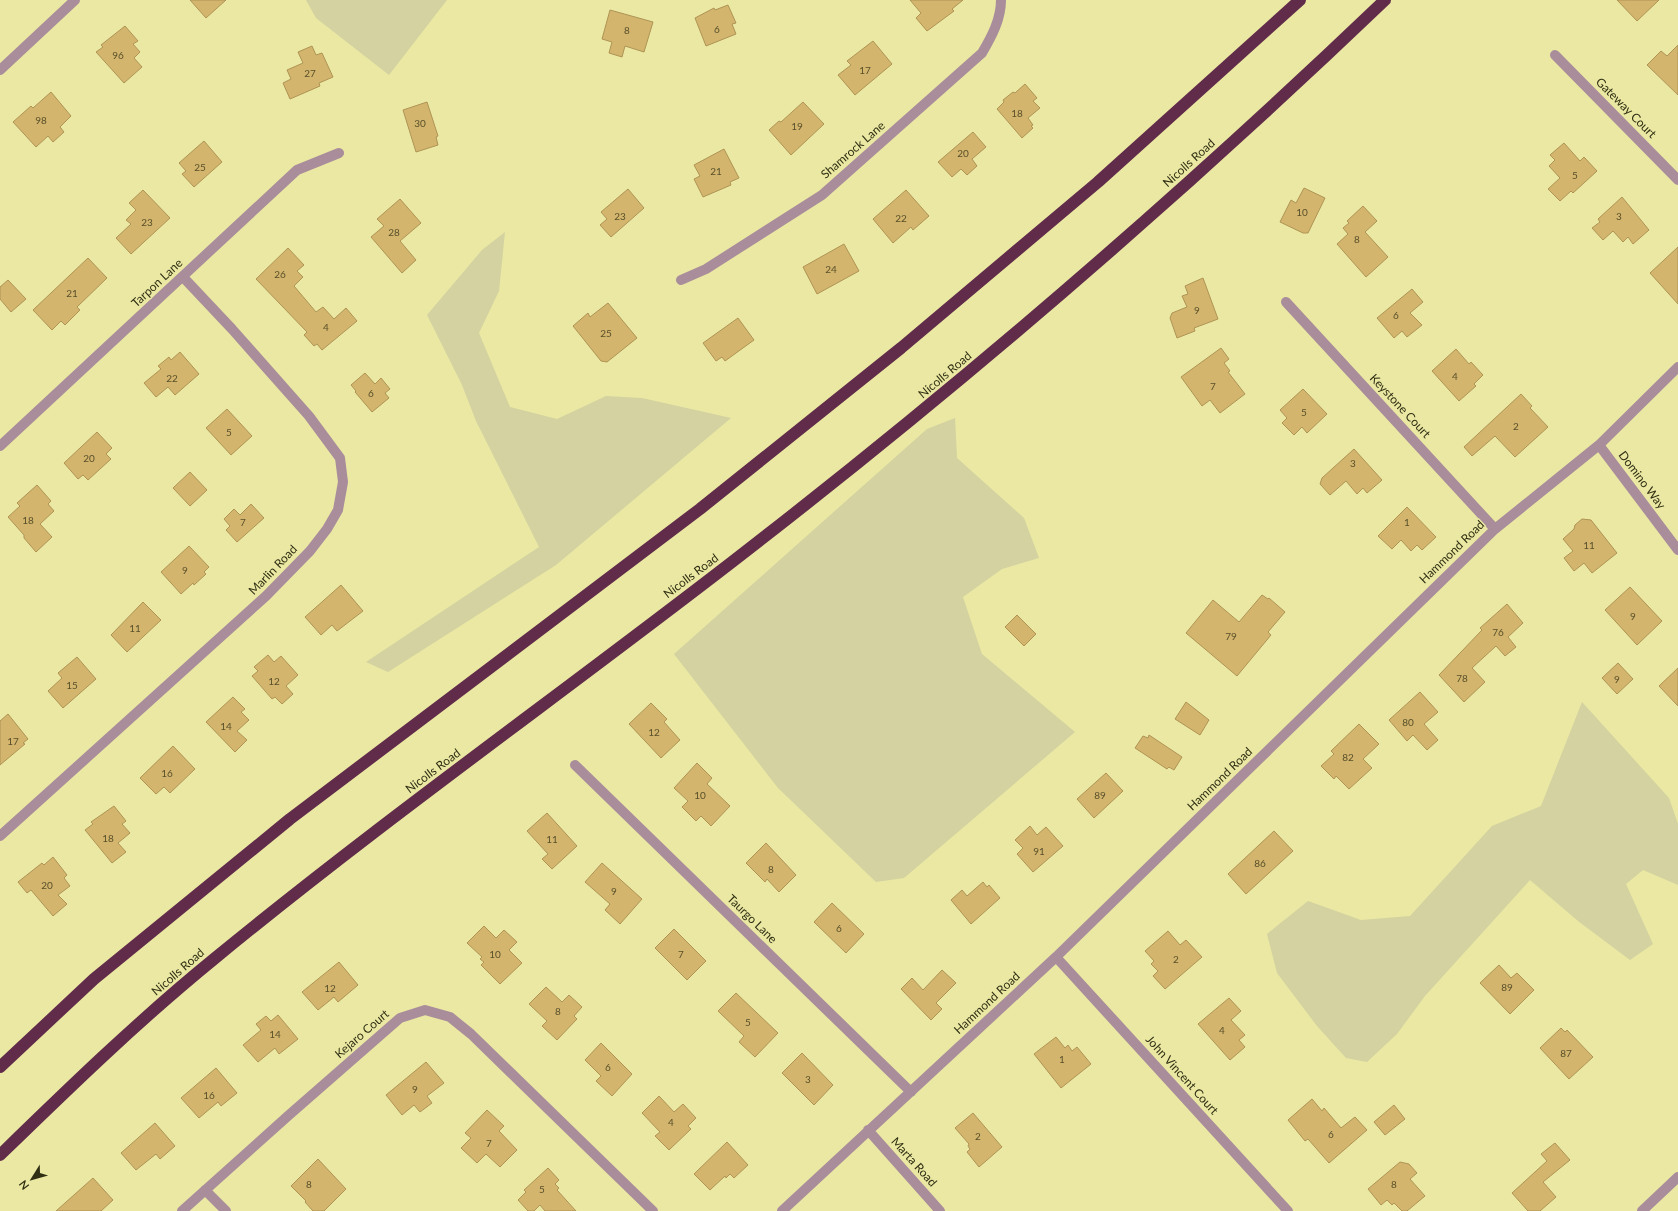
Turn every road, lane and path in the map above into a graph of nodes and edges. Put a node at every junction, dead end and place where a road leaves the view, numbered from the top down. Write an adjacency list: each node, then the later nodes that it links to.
1 (75, 0): 6 (street)
2 (1001, 0): 10 (street, Shamrock Lane)
3 (1300, 0): 20 (highway)
4 (1385, 0): 23 (highway, Nicolls Road)
5 (1555, 55): 8 (street, Gateway Court)
6 (0, 70)
7 (340, 152): 9 (street, Tarpon Lane)
8 (1678, 180)
9 (183, 277): 14 (street, Tarpon Lane); 18 (street, Marlin Road)
10 (681, 280)
11 (1286, 302): 15 (street, Keystone Court)
12 (1678, 367): 13 (street, Hammond Road)
13 (1599, 445): 15 (street, Hammond Road); 16 (street, Domino Way)
14 (0, 446)
15 (1495, 529): 19 (street, Hammond Road)
16 (1678, 550)
17 (575, 765): 21 (street, Taurgo Lane)
18 (0, 836)
19 (1056, 957): 21 (street, Hammond Road); 31 (street, John Vincent Court)
20 (0, 1067)
21 (911, 1092): 22 (street, Hammond Road)
22 (868, 1130): 29 (street, Hammond Road); 30 (street, Marta Road)
23 (0, 1155)
24 (1678, 1177): 32 (street)
25 (205, 1190): 26 (street, Kejaro Court); 27 (street); 28 (street, Kejaro Court)
26 (182, 1211)
27 (226, 1211)
28 (653, 1211)
29 (782, 1211)
30 (940, 1211)
31 (1288, 1211)
32 (1642, 1211)

